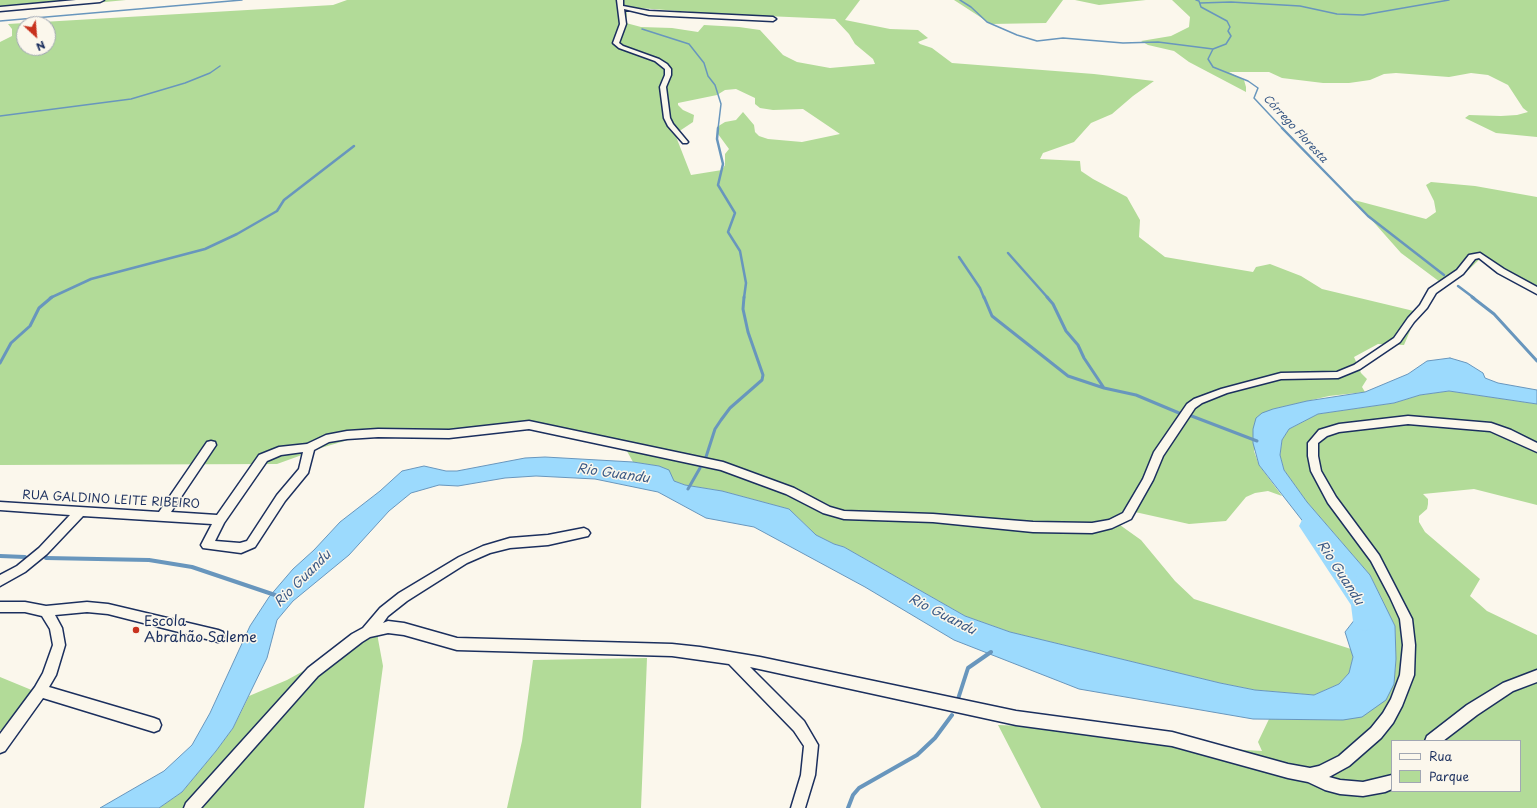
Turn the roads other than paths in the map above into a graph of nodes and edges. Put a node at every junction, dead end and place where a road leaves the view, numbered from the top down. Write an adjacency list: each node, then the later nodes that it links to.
1 (100, 0): 4 (main road)
2 (620, 0): 3 (street)
3 (620, 7): 5 (street); 6 (street)
4 (0, 9)
5 (773, 19)
6 (685, 142)
7 (1537, 291): 9 (street)
8 (211, 445): 13 (street)
9 (309, 448): 14 (street); 14 (street)
10 (1537, 448): 27 (street)
11 (0, 506): 12 (street, RUA GALDINO LEITE RIBEIRO)
12 (80, 512): 13 (street, RUA GALDINO LEITE RIBEIRO); 16 (street)
13 (162, 516): 14 (street, RUA GALDINO LEITE RIBEIRO)
14 (220, 520)
15 (584, 534): 19 (street)
16 (0, 581)
17 (0, 607): 18 (street)
18 (46, 611): 20 (street); 23 (street)
19 (367, 632): 21 (street); 29 (street)
20 (218, 636)
21 (732, 658): 27 (street); 30 (street)
22 (1537, 676): 25 (street)
23 (40, 691): 24 (street); 26 (street)
24 (154, 725)
25 (1433, 740)
26 (0, 746)
27 (1310, 775): 28 (street)
28 (1391, 782)
29 (191, 808)
30 (798, 808)

